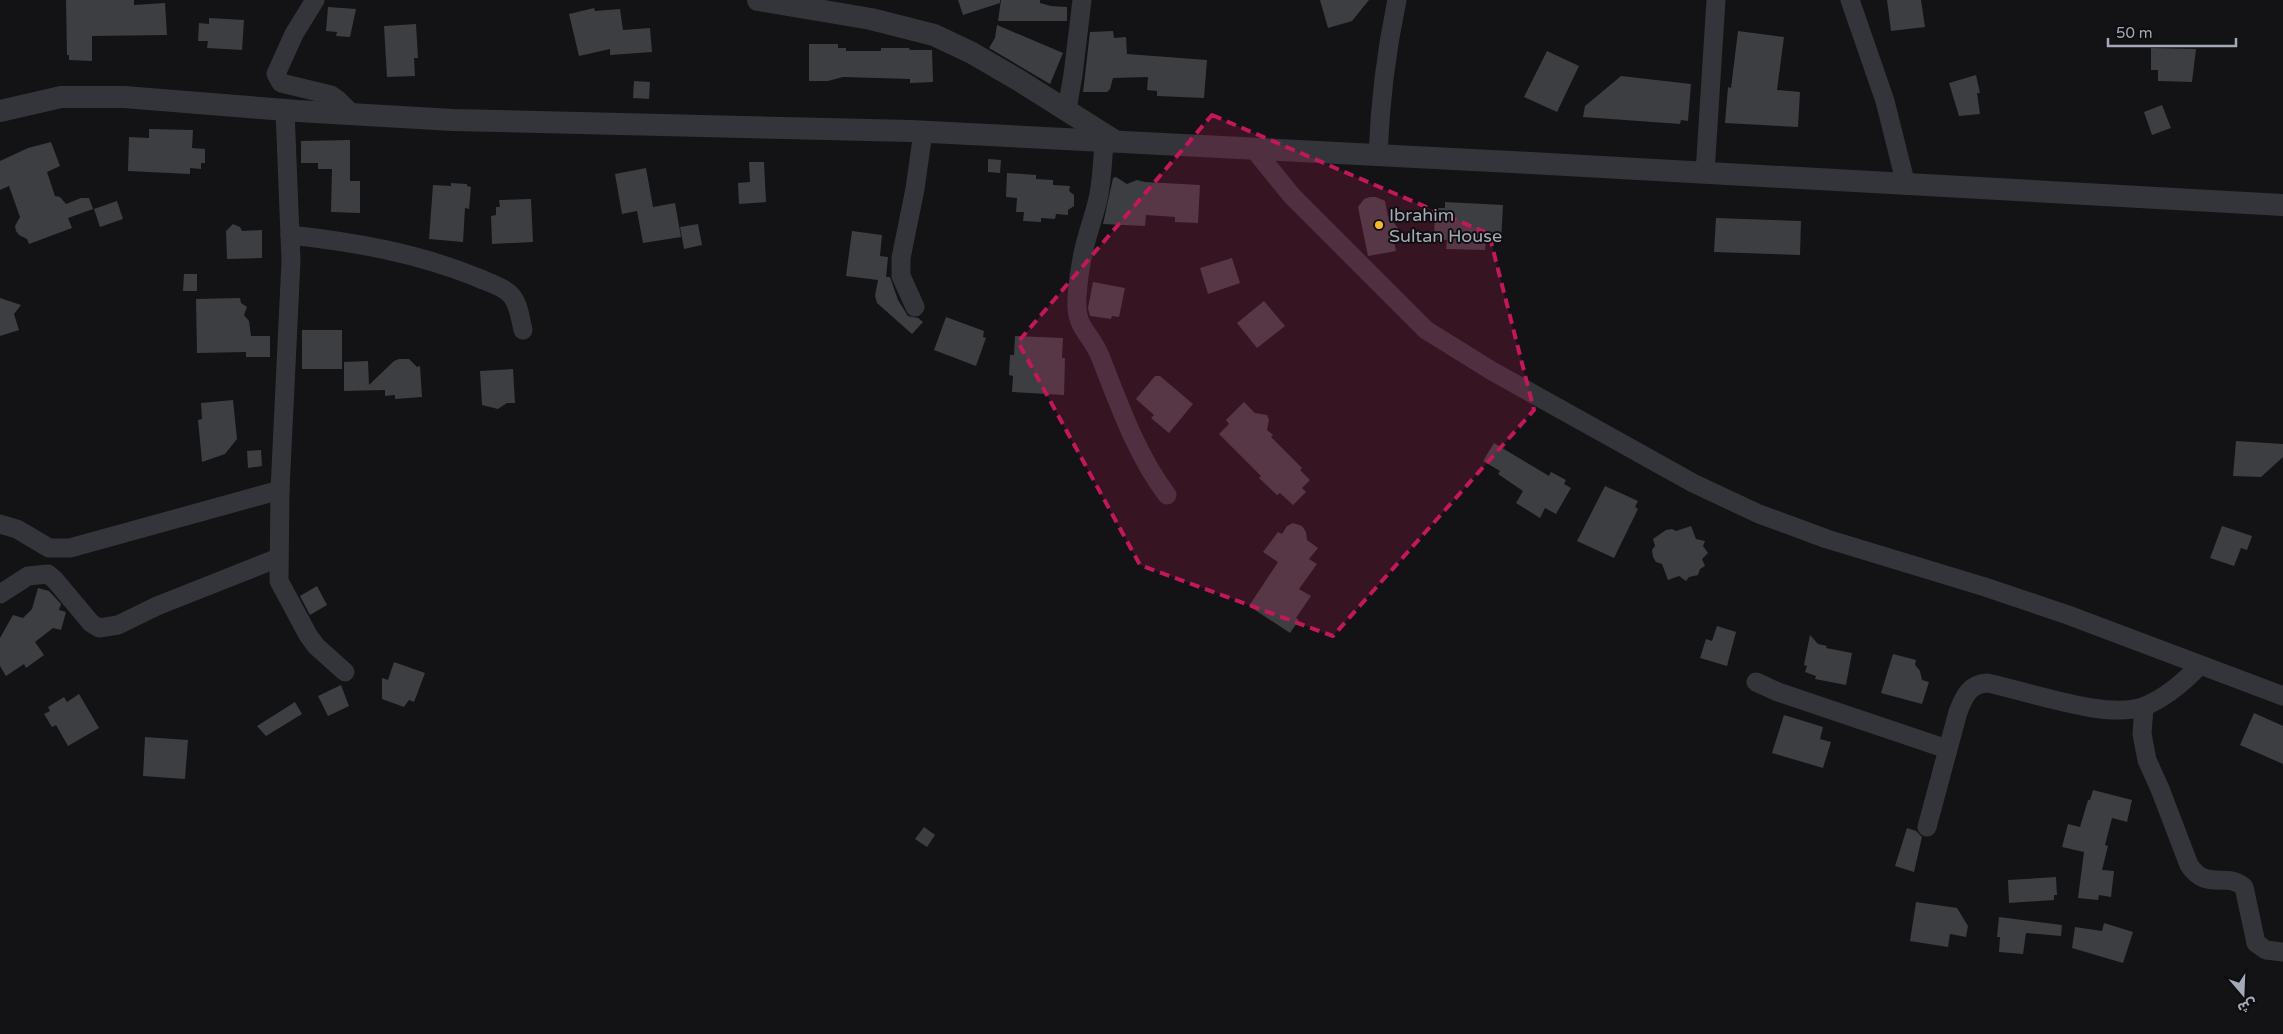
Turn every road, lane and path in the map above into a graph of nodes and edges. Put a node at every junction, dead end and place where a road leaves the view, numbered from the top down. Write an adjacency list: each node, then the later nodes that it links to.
1 (314, 0): 10 (street)
2 (758, 0): 7 (street)
3 (1082, 0): 7 (street)
4 (1397, 0): 14 (street)
5 (1716, 0): 15 (street)
6 (1850, 0): 16 (street)
7 (1067, 109): 12 (street)
8 (285, 110): 9 (street); 10 (street); 18 (street)
9 (0, 111)
10 (352, 114): 11 (street)
11 (923, 132): 12 (street); 19 (street)
12 (1110, 141): 13 (street); 22 (street)
13 (1253, 148): 14 (street); 26 (street)
14 (1378, 155): 15 (street)
15 (1705, 173): 16 (street)
16 (1906, 185): 17 (street)
17 (2283, 205)
18 (290, 235): 20 (street); 21 (street)
19 (915, 306)
20 (523, 330)
21 (280, 490): 23 (street); 24 (street)
22 (1167, 495)
23 (0, 524)
24 (278, 558): 25 (street); 27 (street)
25 (0, 594)
26 (2200, 665): 29 (street); 30 (street)
27 (345, 672)
28 (1756, 682): 31 (street)
29 (2283, 696)
30 (2144, 707): 31 (street); 33 (street)
31 (1947, 749): 32 (street)
32 (1926, 828)
33 (2283, 952)

